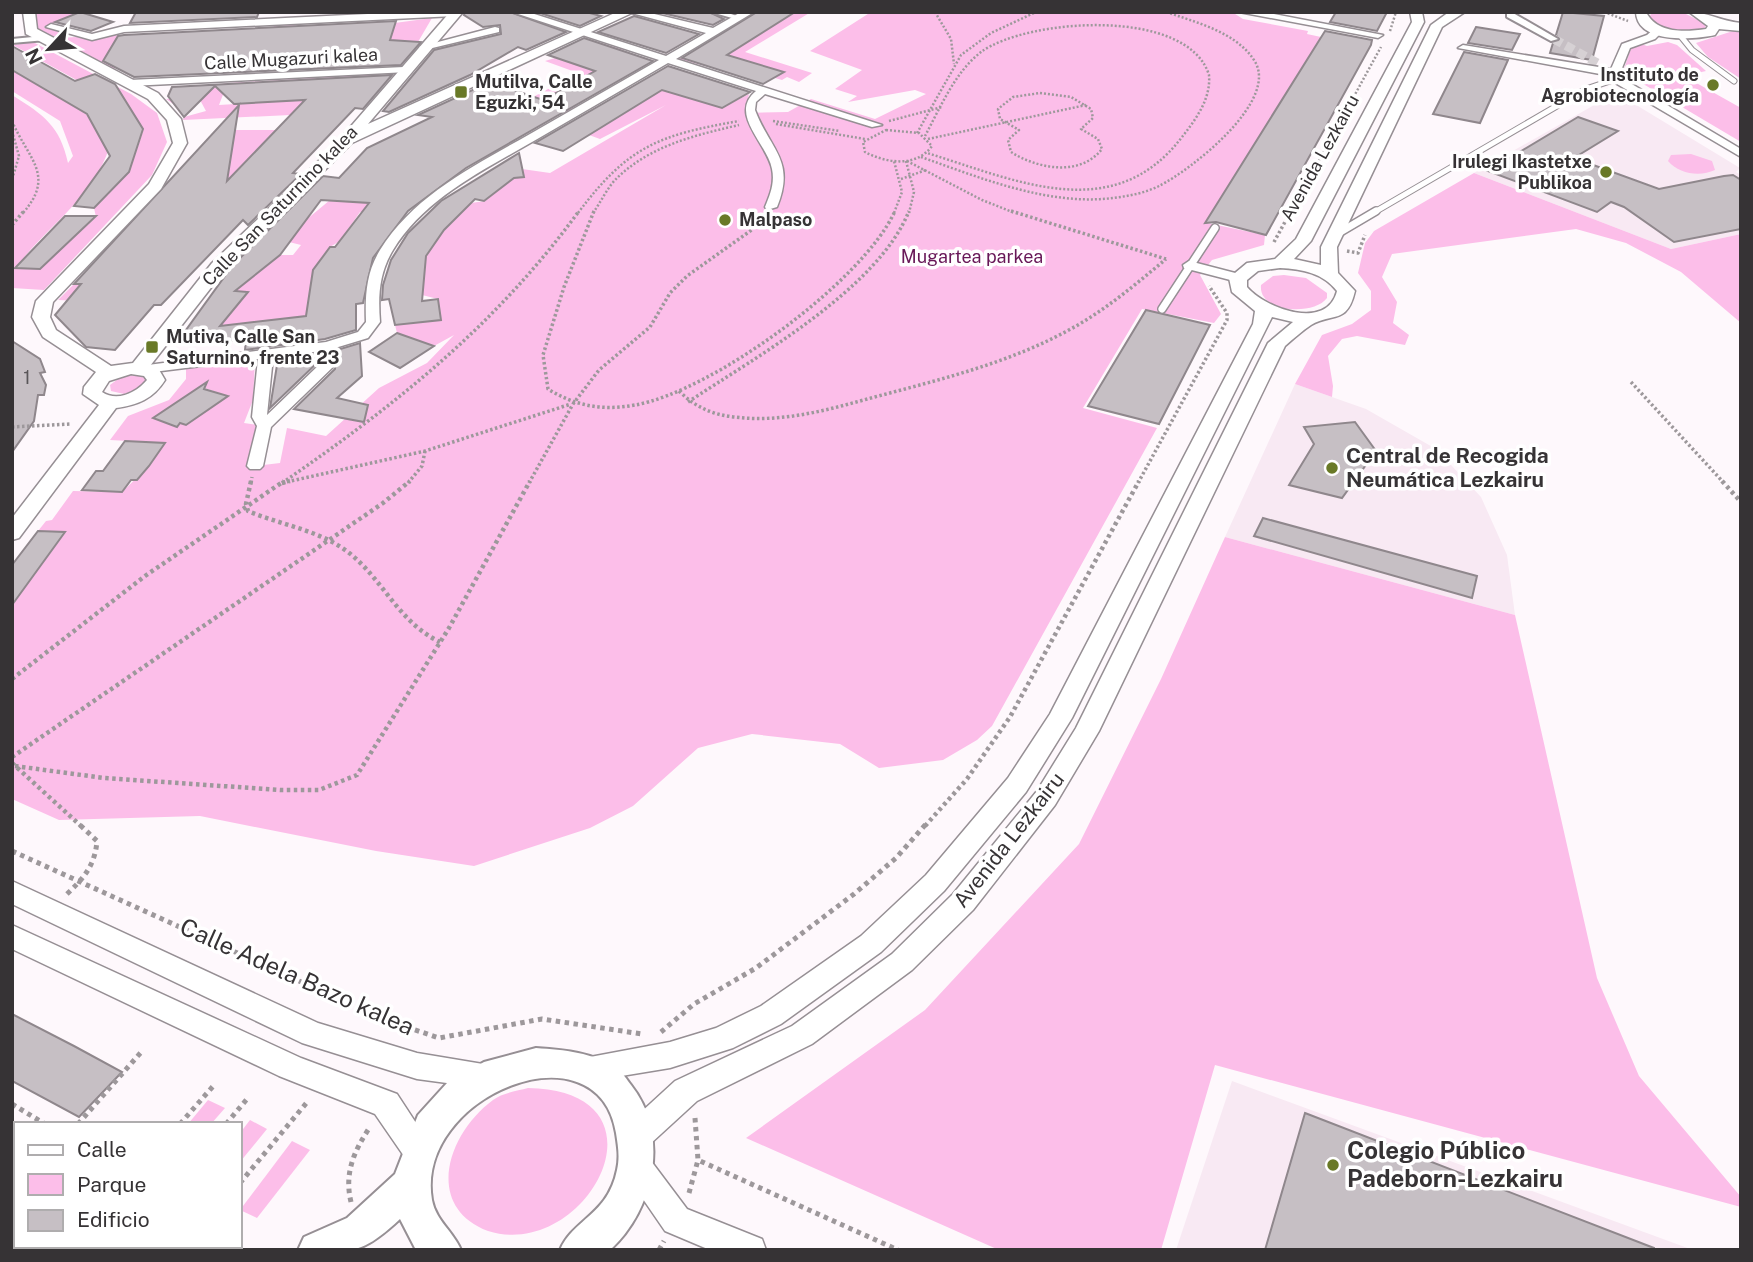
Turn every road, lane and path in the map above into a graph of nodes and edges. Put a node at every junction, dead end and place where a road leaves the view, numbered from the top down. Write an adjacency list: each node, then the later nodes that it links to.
1 (29, 12): 24 (street)
2 (517, 12): 26 (street)
3 (630, 12): 25 (street); 26 (street)
4 (715, 12): 15 (street)
5 (935, 12): 34 (path)
6 (1036, 12): 34 (path)
7 (1166, 12): 58 (path)
8 (1244, 12): 27 (street)
9 (1416, 12): 71 (street, Avenida Lezkairu)
10 (1459, 12): 68 (street)
11 (1604, 12): 18 (path)
12 (408, 13): 13 (street); 17 (street)
13 (456, 13): 31 (street, Calle San Saturnino kalea)
14 (1701, 13): 20 (street)
15 (744, 15): 25 (street)
16 (1510, 15): 29 (street)
17 (310, 16): 24 (street)
18 (1637, 16): 23 (street)
19 (1396, 18): 69 (path, Avenida Lezkairu)
20 (1715, 24): 21 (street); 28 (street)
21 (1741, 27)
22 (495, 30): 31 (street)
23 (1659, 30): 28 (street); 36 (street)
24 (47, 32): 30 (street); 39 (street)
25 (716, 32): 33 (street)
26 (583, 34): 33 (street); 46 (street)
27 (1378, 34)
28 (1679, 34): 37 (lane)
29 (1554, 39)
30 (12, 41)
31 (425, 47): 35 (street, Calle San Saturnino kalea)
32 (1463, 48): 36 (street)
33 (668, 60): 40 (street); 79 (street)
34 (954, 64): 44 (path)
35 (404, 71): 38 (street, Calle Mugazuri kalea); 45 (street, Calle San Saturnino kalea)
36 (1615, 73): 57 (street); 68 (lane)
37 (1734, 81)
38 (181, 82): 39 (street, Calle Mugazuri kalea); 41 (street, Calle Mugazuri kalea)
39 (130, 83): 41 (street)
40 (763, 90): 48 (street); 50 (street)
41 (153, 96): 82 (street)
42 (1087, 105): 49 (path); 49 (path); 49 (path)
43 (943, 106): 44 (path); 53 (path); 56 (path)
44 (931, 110): 50 (path); 52 (path)
45 (369, 113): 46 (street); 55 (street, Calle San Saturnino kalea)
46 (402, 117): 55 (street)
47 (12, 121): 66 (path)
48 (754, 122): 54 (path); 65 (street); 87 (path); 93 (path)
49 (1004, 123): 53 (path)
50 (881, 128): 52 (path); 54 (path)
51 (12, 131): 64 (path)
52 (917, 133): 53 (path)
53 (927, 137): 56 (path)
54 (866, 138): 59 (path)
55 (338, 150): 81 (street, Calle San Saturnino kalea)
56 (927, 153): 58 (path)
57 (1741, 154)
58 (921, 157): 60 (path)
59 (894, 161): 60 (path); 63 (path)
60 (906, 161): 61 (path); 62 (path)
61 (927, 170): 62 (path); 70 (path)
62 (911, 175): 63 (path); 86 (path)
63 (901, 179): 84 (path)
64 (12, 180)
65 (771, 207): 87 (path)
66 (12, 225)
67 (1215, 228): 72 (lane)
68 (1335, 234): 73 (street)
69 (1272, 245)
70 (1166, 259): 72 (path); 86 (path)
71 (1280, 262): 73 (street); 74 (street)
72 (1189, 265): 74 (street); 76 (lane)
73 (1330, 275): 78 (street, Avenida Lezkairu)
74 (1238, 278): 77 (street)
75 (1208, 281): 106 (path)
76 (1162, 309)
77 (1264, 310): 78 (street); 106 (street, Avenida Lezkairu)
78 (1309, 318): 111 (street, Avenida Lezkairu)
79 (328, 346): 80 (street); 90 (street)
80 (266, 354): 81 (street); 90 (street)
81 (141, 368): 82 (street); 85 (street)
82 (109, 373): 85 (street)
83 (1631, 382): 94 (path)
84 (679, 391): 86 (path); 87 (path)
85 (111, 402): 96 (street)
86 (688, 402)
87 (573, 404): 91 (path); 98 (path)
88 (72, 424): 89 (path)
89 (12, 426)
90 (264, 426): 92 (street)
91 (425, 451): 93 (path); 97 (path)
92 (255, 466): 95 (path)
93 (278, 484): 95 (path)
94 (1741, 502)
95 (246, 504): 97 (path); 99 (path)
96 (12, 533)
97 (328, 541): 98 (path); 100 (path)
98 (440, 642): 101 (path)
99 (12, 679)
100 (12, 757)
101 (14, 765): 103 (path)
102 (12, 851): 103 (path, Calle Adela Bazo kalea)
103 (81, 882): 106 (path, Calle Adela Bazo kalea)
104 (12, 892): 109 (street, Calle Adela Bazo kalea)
105 (12, 936): 120 (street)
106 (665, 1044): 108 (street, Avenida Lezkairu)
107 (143, 1050): 116 (path)
108 (585, 1069): 109 (main road); 119 (main road)
109 (484, 1075): 120 (main road)
110 (215, 1084): 117 (path)
111 (686, 1091): 119 (street, Avenida Lezkairu); 126 (path)
112 (247, 1099): 118 (path)
113 (308, 1101): 121 (path)
114 (12, 1104): 115 (path)
115 (42, 1122)
116 (80, 1122)
117 (182, 1122)
118 (228, 1122)
119 (638, 1151): 124 (main road); 125 (street)
120 (414, 1167): 122 (main road); 123 (main road)
121 (242, 1181)
122 (317, 1250)
123 (442, 1250)
124 (579, 1250)
125 (750, 1250)
126 (898, 1250)

